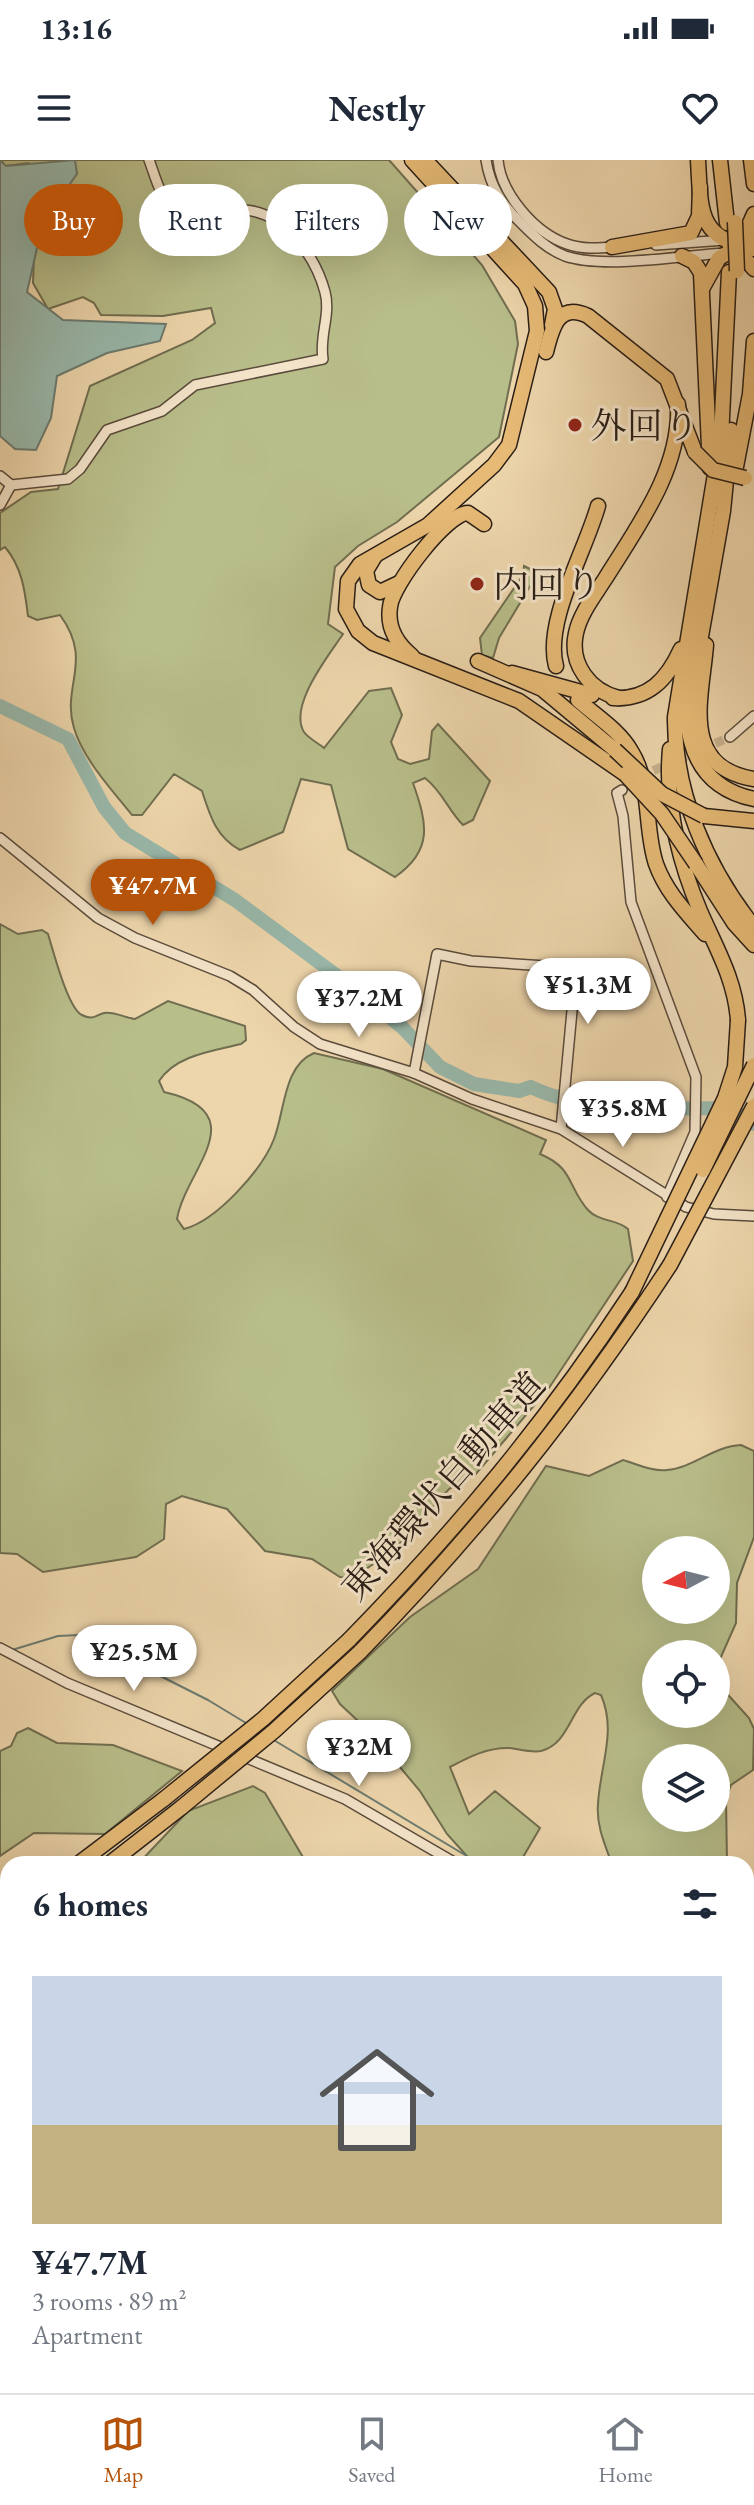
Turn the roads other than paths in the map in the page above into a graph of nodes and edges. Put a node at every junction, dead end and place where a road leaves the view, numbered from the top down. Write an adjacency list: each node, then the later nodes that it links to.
1 (149, 160): 27 (street)
2 (412, 160): 32 (highway)
3 (425, 160): 18 (highway)
4 (486, 160): 16 (street)
5 (498, 160): 15 (street)
6 (698, 160): 11 (highway)
7 (720, 160): 13 (highway)
8 (728, 160): 13 (highway)
9 (751, 160): 10 (highway)
10 (754, 184)
11 (700, 187): 14 (highway); 15 (highway)
12 (754, 214): 14 (highway)
13 (731, 223): 30 (highway)
14 (736, 246): 15 (street); 16 (street); 17 (highway); 19 (highway)
15 (612, 247)
16 (682, 256): 19 (highway)
17 (754, 269)
18 (536, 277): 20 (highway); 21 (highway)
19 (702, 291): 30 (highway)
20 (588, 316): 21 (highway); 24 (highway)
21 (552, 329): 23 (highway)
22 (754, 341): 30 (highway)
23 (546, 352)
24 (678, 404): 26 (highway, bridge); 40 (highway)
25 (0, 476): 27 (street)
26 (749, 478)
27 (11, 485): 28 (street)
28 (0, 505)
29 (598, 506): 38 (highway)
30 (717, 510): 33 (highway); 35 (highway)
31 (484, 524): 34 (highway)
32 (378, 553): 34 (highway); 36 (highway)
33 (712, 573): 45 (highway); 47 (highway)
34 (403, 579): 36 (highway)
35 (694, 615): 40 (highway); 43 (highway)
36 (418, 661): 51 (highway, bridge)
37 (478, 661): 39 (highway)
38 (556, 666)
39 (512, 673): 40 (highway); 48 (highway, bridge)
40 (619, 698)
41 (578, 700): 52 (highway)
42 (754, 716): 44 (street)
43 (675, 717): 50 (highway); 52 (highway)
44 (730, 737)
45 (754, 779)
46 (622, 790): 58 (street)
47 (754, 799)
48 (754, 821)
49 (0, 838): 54 (street)
50 (754, 927)
51 (754, 945)
52 (721, 953): 61 (highway, bridge)
53 (754, 1065): 61 (highway, 東海環状自動車道, bridge)
54 (414, 1073): 57 (street); 57 (street)
55 (754, 1106): 60 (highway, 東海環状自動車道, bridge)
56 (754, 1122): 60 (highway, bridge)
57 (561, 1129): 58 (street)
58 (667, 1197): 59 (street)
59 (754, 1216)
60 (670, 1265): 64 (highway, 東海環状自動車道, bridge)
61 (632, 1292): 63 (highway, 東海環状自動車道, bridge)
62 (0, 1648): 65 (street)
63 (89, 1856)
64 (119, 1856)
65 (443, 1856)

